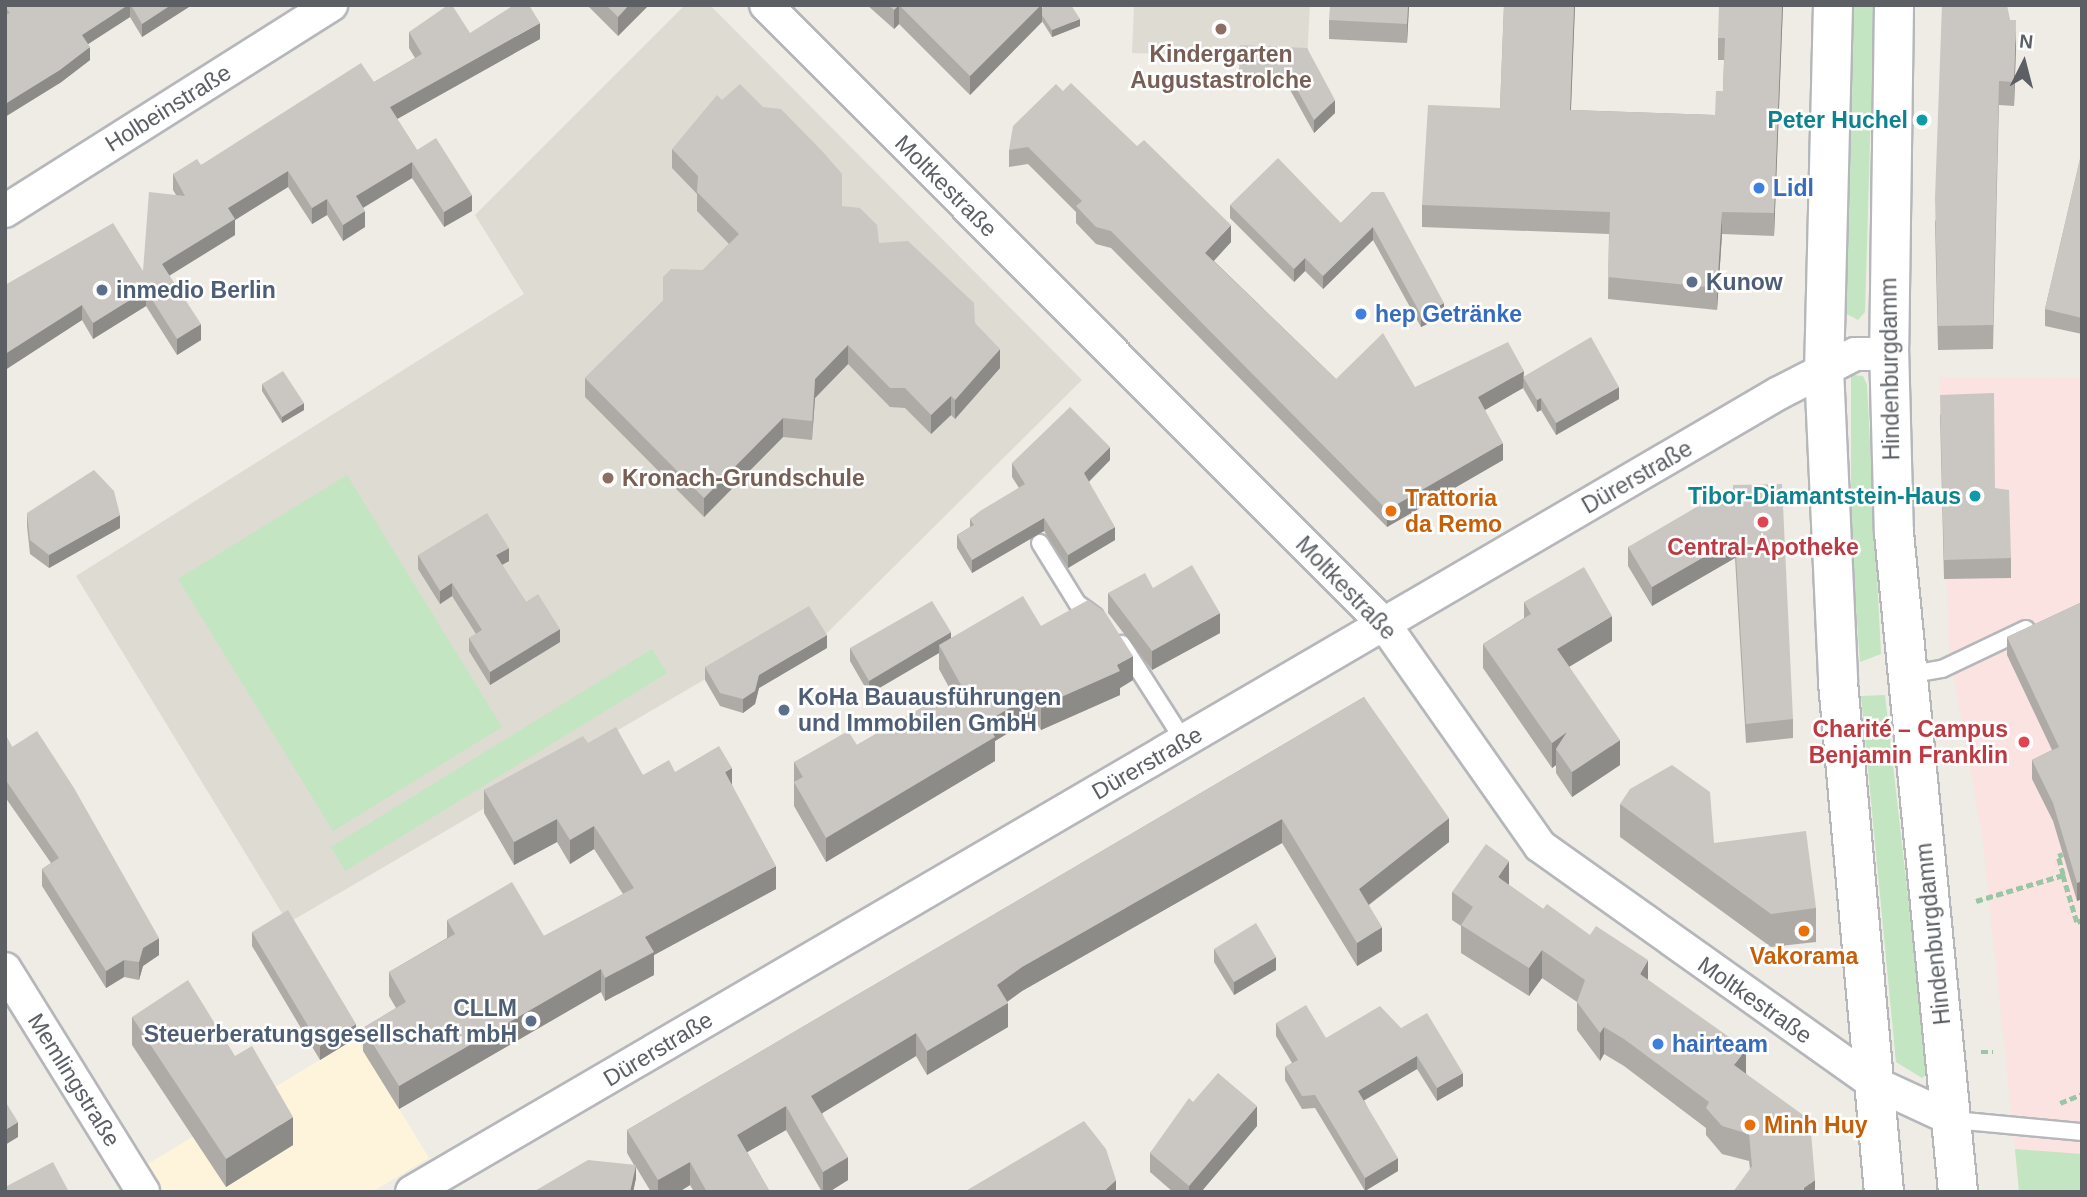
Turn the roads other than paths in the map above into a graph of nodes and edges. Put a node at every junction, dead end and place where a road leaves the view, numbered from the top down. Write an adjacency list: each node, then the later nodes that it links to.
1 (331, 5): 5 (street, Holbeinstraße)
2 (766, 5): 10 (street, Moltkestraße)
3 (1833, 5): 7 (main road)
4 (1894, 5): 6 (main road, Hindenburgdamm)
5 (5, 211)
6 (1889, 354): 7 (street, Dürerstraße); 11 (main road, Hindenburgdamm)
7 (1824, 369): 10 (street, Dürerstraße); 14 (main road)
8 (1040, 543): 12 (lane)
9 (2042, 621): 11 (lane)
10 (1384, 624): 12 (street, Dürerstraße); 14 (street, Moltkestraße)
11 (1905, 675): 15 (main road, Hindenburgdamm)
12 (1184, 741): 18 (street, Dürerstraße)
13 (5, 969): 17 (street, Memlingstraße)
14 (1874, 1083): 15 (street, Moltkestraße); 19 (main road)
15 (1954, 1121): 16 (lane); 20 (main road, Hindenburgdamm)
16 (2082, 1132)
17 (143, 1192)
18 (412, 1192)
19 (1884, 1192)
20 (1958, 1192)

